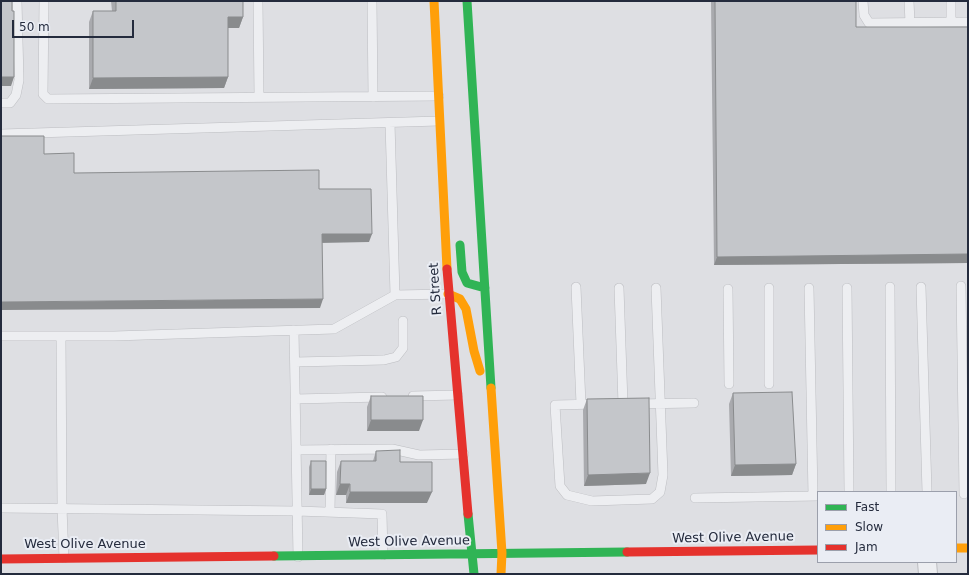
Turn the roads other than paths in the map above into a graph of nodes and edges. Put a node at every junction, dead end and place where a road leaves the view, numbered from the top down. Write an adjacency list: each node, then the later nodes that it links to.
1 (17, 1): 18 (lane)
2 (44, 1): 16 (lane)
3 (258, 1): 16 (lane)
4 (372, 1): 17 (lane)
5 (434, 1): 15 (street, R Street)
6 (466, 1): 14 (street)
7 (863, 1): 13 (lane)
8 (909, 1): 13 (lane)
9 (951, 1): 11 (lane)
10 (458, 18): 14 (street)
11 (951, 22): 12 (lane); 13 (lane)
12 (968, 22)
13 (910, 23)
14 (467, 30): 29 (street)
15 (439, 96): 17 (lane); 19 (street, R Street)
16 (259, 97): 17 (lane)
17 (373, 97)
18 (1, 103)
19 (441, 121): 20 (lane); 22 (street, R Street)
20 (390, 123): 21 (lane); 37 (lane)
21 (1, 134)
22 (442, 143): 23 (street); 36 (street, R Street)
23 (450, 156)
24 (459, 233): 29 (street)
25 (961, 286): 60 (lane)
26 (576, 287): 52 (lane)
27 (890, 287): 58 (lane)
28 (922, 287): 59 (lane)
29 (485, 288): 45 (street)
30 (619, 288): 53 (lane)
31 (656, 288): 50 (lane)
32 (769, 288): 44 (lane)
33 (809, 288): 61 (lane)
34 (847, 288): 57 (lane)
35 (728, 289): 43 (lane)
36 (448, 294): 37 (lane); 45 (street); 46 (street, R Street)
37 (395, 295): 39 (lane)
38 (403, 321): 42 (lane)
39 (294, 330): 41 (lane); 42 (lane)
40 (1, 336): 41 (lane)
41 (61, 336): 64 (lane)
42 (295, 362): 49 (lane)
43 (729, 384)
44 (769, 384)
45 (490, 385): 70 (street)
46 (458, 395): 48 (lane); 56 (street, R Street)
47 (388, 397): 49 (lane)
48 (404, 397)
49 (295, 399): 54 (lane)
50 (661, 403): 51 (lane); 52 (lane); 53 (lane)
51 (694, 403)
52 (581, 404): 53 (lane)
53 (616, 404)
54 (296, 450): 55 (lane); 65 (lane)
55 (331, 450): 56 (lane); 66 (lane)
56 (464, 454): 71 (street, R Street)
57 (849, 491)
58 (891, 491)
59 (927, 491)
60 (963, 494)
61 (816, 496): 62 (lane)
62 (695, 498)
63 (1, 508): 64 (lane)
64 (62, 508): 65 (lane); 74 (lane)
65 (297, 511): 66 (lane); 72 (lane)
66 (330, 512): 73 (lane)
67 (957, 548): 68 (street)
68 (968, 548)
69 (817, 550): 70 (street, West Olive Avenue)
70 (502, 553): 71 (street, West Olive Avenue); 78 (street)
71 (472, 554): 73 (street, West Olive Avenue); 77 (street, R Street)
72 (298, 556): 73 (street, West Olive Avenue); 74 (street, West Olive Avenue)
73 (383, 556)
74 (64, 558): 75 (street, West Olive Avenue)
75 (1, 559)
76 (927, 563): 79 (street)
77 (474, 574)
78 (501, 574)
79 (928, 574)

